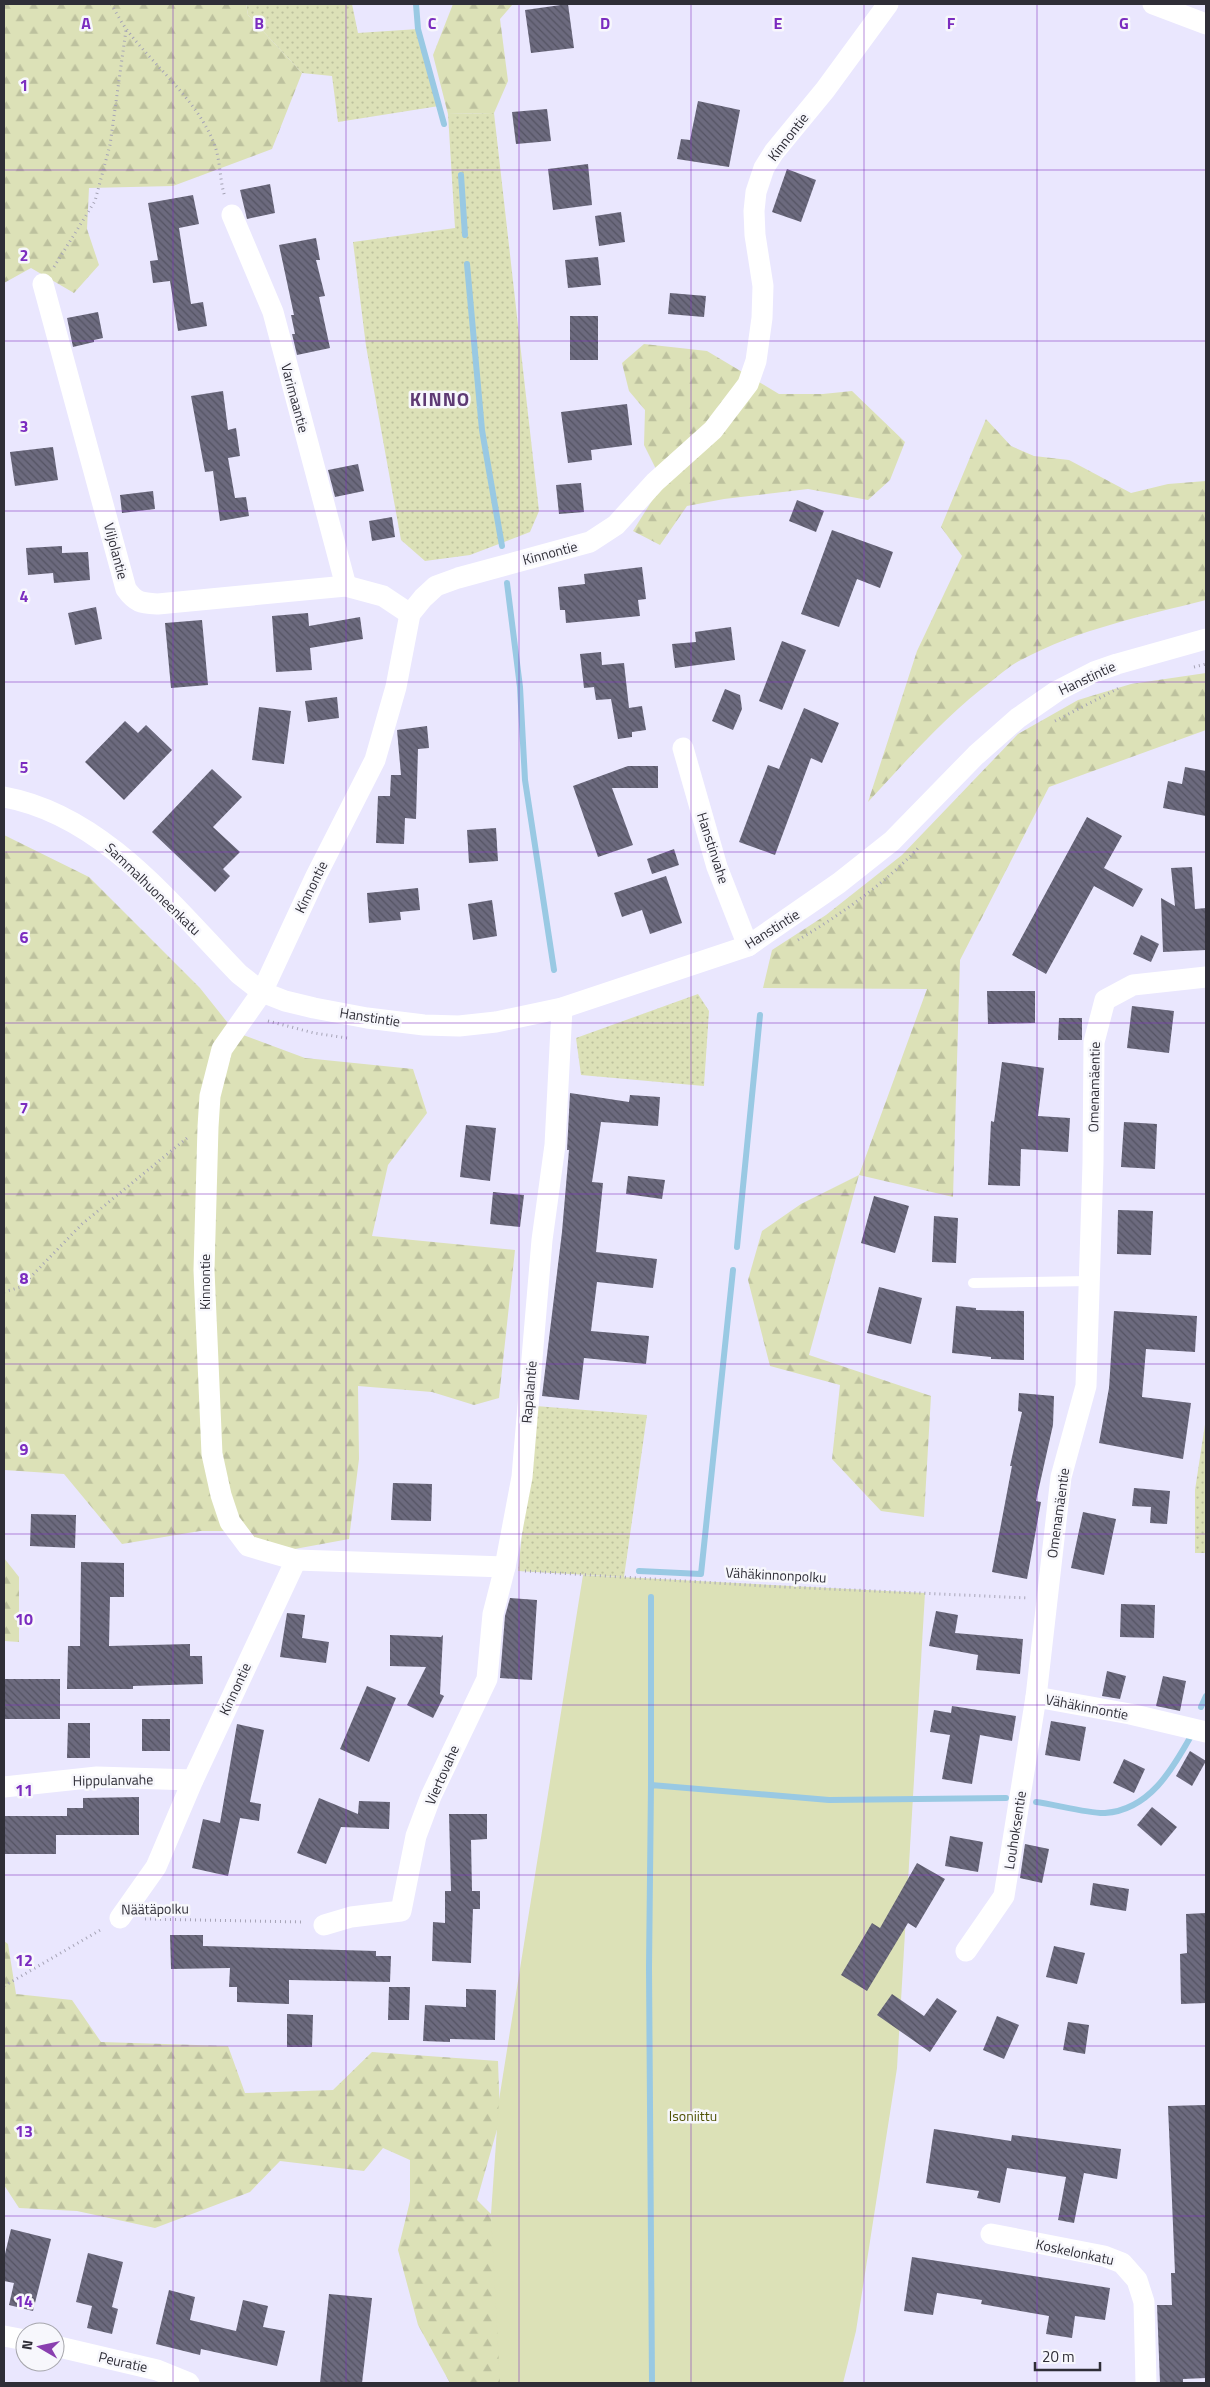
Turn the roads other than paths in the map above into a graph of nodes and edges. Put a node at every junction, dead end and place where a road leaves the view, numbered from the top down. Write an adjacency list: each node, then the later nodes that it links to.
1 (888, 4): 7 (street, Kinnontie)
2 (1153, 4): 3 (street)
3 (1206, 24)
4 (232, 215): 6 (street, Varimaantie)
5 (43, 284): 6 (street, Viljolantie)
6 (346, 586): 7 (street, Viljolantie)
7 (410, 614): 13 (street, Kinnontie)
8 (1206, 639): 11 (street, Hanstintie)
9 (683, 748): 11 (street, Hanstinvahe)
10 (4, 797): 13 (street, Sammalhuoneenkatu)
11 (748, 946): 14 (street, Hanstintie)
12 (1206, 977): 15 (street, Omenamäentie)
13 (256, 1000): 14 (street, Hanstintie); 17 (street, Kinnontie)
14 (562, 1008): 18 (street, Rapalantie)
15 (1090, 1280): 16 (lane); 19 (street, Omenamäentie)
16 (973, 1282)
17 (296, 1560): 18 (street); 22 (street, Kinnontie)
18 (506, 1567): 25 (street, Viertovahe)
19 (1046, 1598): 20 (street, Vähäkinnontie)
20 (1036, 1697): 21 (street, Vähäkinnontie); 26 (street, Louhoksentie)
21 (1206, 1732)
22 (193, 1780): 23 (street, Hippulanvahe); 24 (street, Kinnontie)
23 (4, 1787)
24 (120, 1918)
25 (324, 1924)
26 (966, 1951)
27 (991, 2234): 30 (street, Koskelonkatu)
28 (65, 2348): 29 (street, Peuratie)
29 (190, 2383)
30 (1146, 2383)

